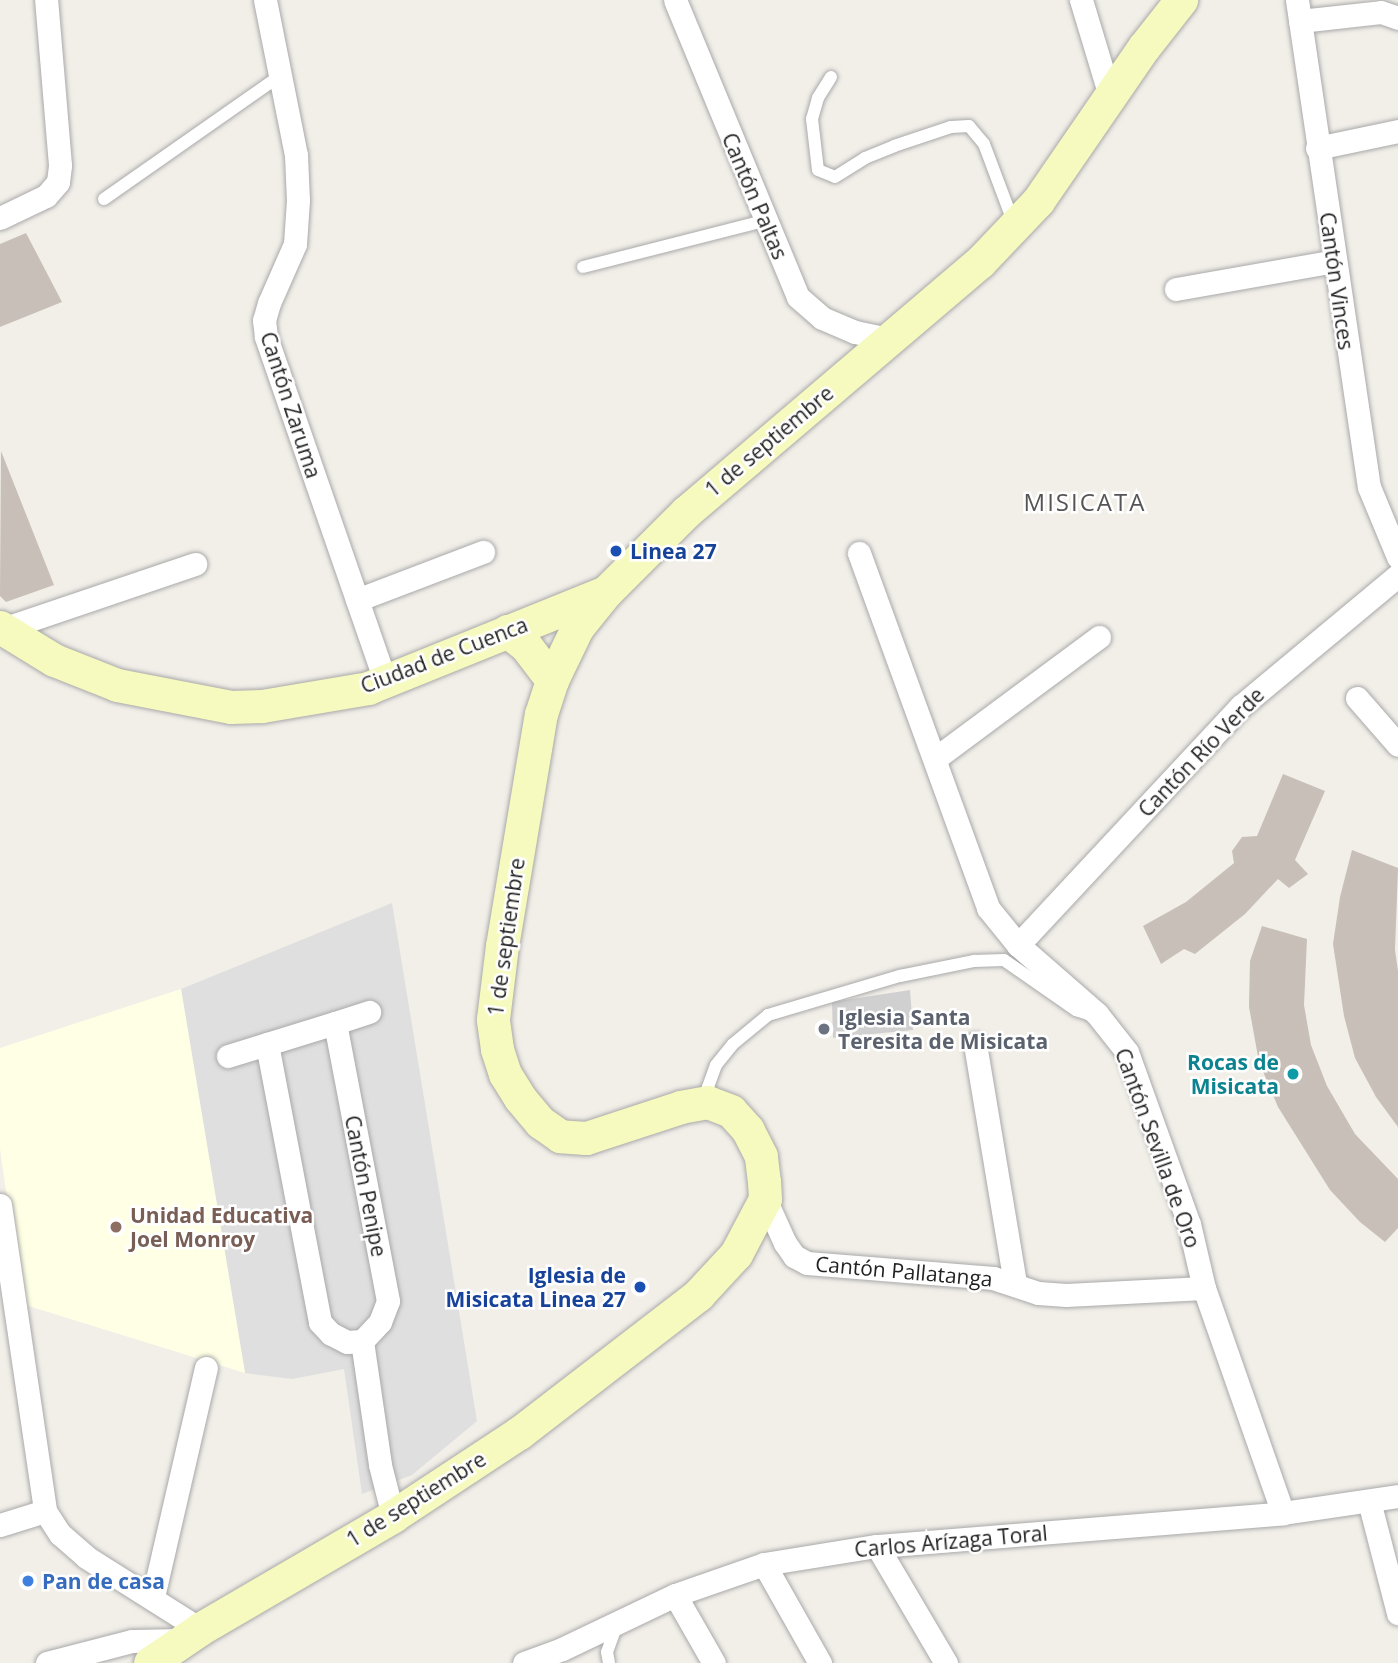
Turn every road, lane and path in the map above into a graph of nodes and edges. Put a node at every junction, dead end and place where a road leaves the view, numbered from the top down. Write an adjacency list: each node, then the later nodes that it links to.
1 (46, 0): 14 (street)
2 (265, 0): 8 (street, Cantón Zaruma)
3 (675, 0): 15 (street, Cantón Paltas)
4 (1081, 0): 10 (street)
5 (1181, 0): 10 (street, 1 de septiembre)
6 (1298, 11): 7 (street); 12 (street, Cantón Vinces)
7 (1398, 18)
8 (281, 75): 13 (lane); 27 (street, Cantón Zaruma)
9 (831, 77): 16 (lane)
10 (1110, 96): 16 (street, 1 de septiembre)
11 (1398, 131): 12 (street)
12 (1317, 148): 17 (street, Cantón Vinces)
13 (104, 199)
14 (0, 218)
15 (764, 221): 18 (lane); 20 (street, Cantón Paltas)
16 (1015, 225): 20 (street, 1 de septiembre)
17 (1334, 261): 19 (street); 23 (street, Cantón Vinces)
18 (583, 267)
19 (1176, 289)
20 (888, 339): 26 (street, 1 de septiembre)
21 (483, 552): 27 (street)
22 (859, 553): 35 (street, Cantón Sevilla de Oro)
23 (1398, 558)
24 (195, 564): 28 (street)
25 (1398, 575): 36 (street, Cantón Río Verde)
26 (606, 592): 29 (street, Ciudad de Cuenca); 31 (street, 1 de septiembre)
27 (357, 600): 32 (street, Cantón Zaruma)
28 (2, 628): 32 (street, Ciudad de Cuenca)
29 (507, 631): 31 (street); 32 (street, Ciudad de Cuenca)
30 (1099, 637): 35 (street)
31 (552, 680): 43 (street, 1 de septiembre)
32 (385, 681)
33 (1357, 698): 34 (street)
34 (1398, 745)
35 (936, 758): 36 (street, Cantón Sevilla de Oro)
36 (1018, 945): 38 (street, Cantón Sevilla de Oro)
37 (369, 1012): 39 (street)
38 (1097, 1014): 43 (lane); 47 (street, Cantón Sevilla de Oro)
39 (335, 1023): 40 (street); 48 (street, Cantón Penipe)
40 (267, 1044): 42 (street); 48 (street)
41 (975, 1044): 46 (street)
42 (228, 1056)
43 (708, 1102): 44 (street)
44 (765, 1199): 46 (street, Cantón Pallatanga); 54 (street, 1 de septiembre)
45 (0, 1205): 52 (street)
46 (1015, 1284): 47 (street, Cantón Pallatanga)
47 (1204, 1288): 53 (street, Cantón Sevilla de Oro)
48 (362, 1341): 54 (street)
49 (206, 1368): 59 (street)
50 (1398, 1496): 51 (street, Carlos Arízaga Toral)
51 (1369, 1501): 53 (street, Carlos Arízaga Toral); 60 (street)
52 (45, 1511): 55 (street); 59 (street)
53 (1283, 1513): 56 (street, Carlos Arízaga Toral)
54 (393, 1516): 62 (street, 1 de septiembre)
55 (0, 1525)
56 (877, 1546): 57 (street, Carlos Arízaga Toral); 69 (street)
57 (764, 1564): 58 (street, Carlos Arízaga Toral); 68 (street)
58 (675, 1595): 61 (street, Carlos Arízaga Toral); 67 (street)
59 (153, 1597): 62 (street)
60 (1398, 1613)
61 (617, 1623): 65 (street, Carlos Arízaga Toral); 66 (lane)
62 (192, 1635): 63 (street); 64 (street, 1 de septiembre)
63 (47, 1663)
64 (150, 1663)
65 (524, 1663)
66 (609, 1663)
67 (714, 1663)
68 (820, 1663)
69 (946, 1663)

